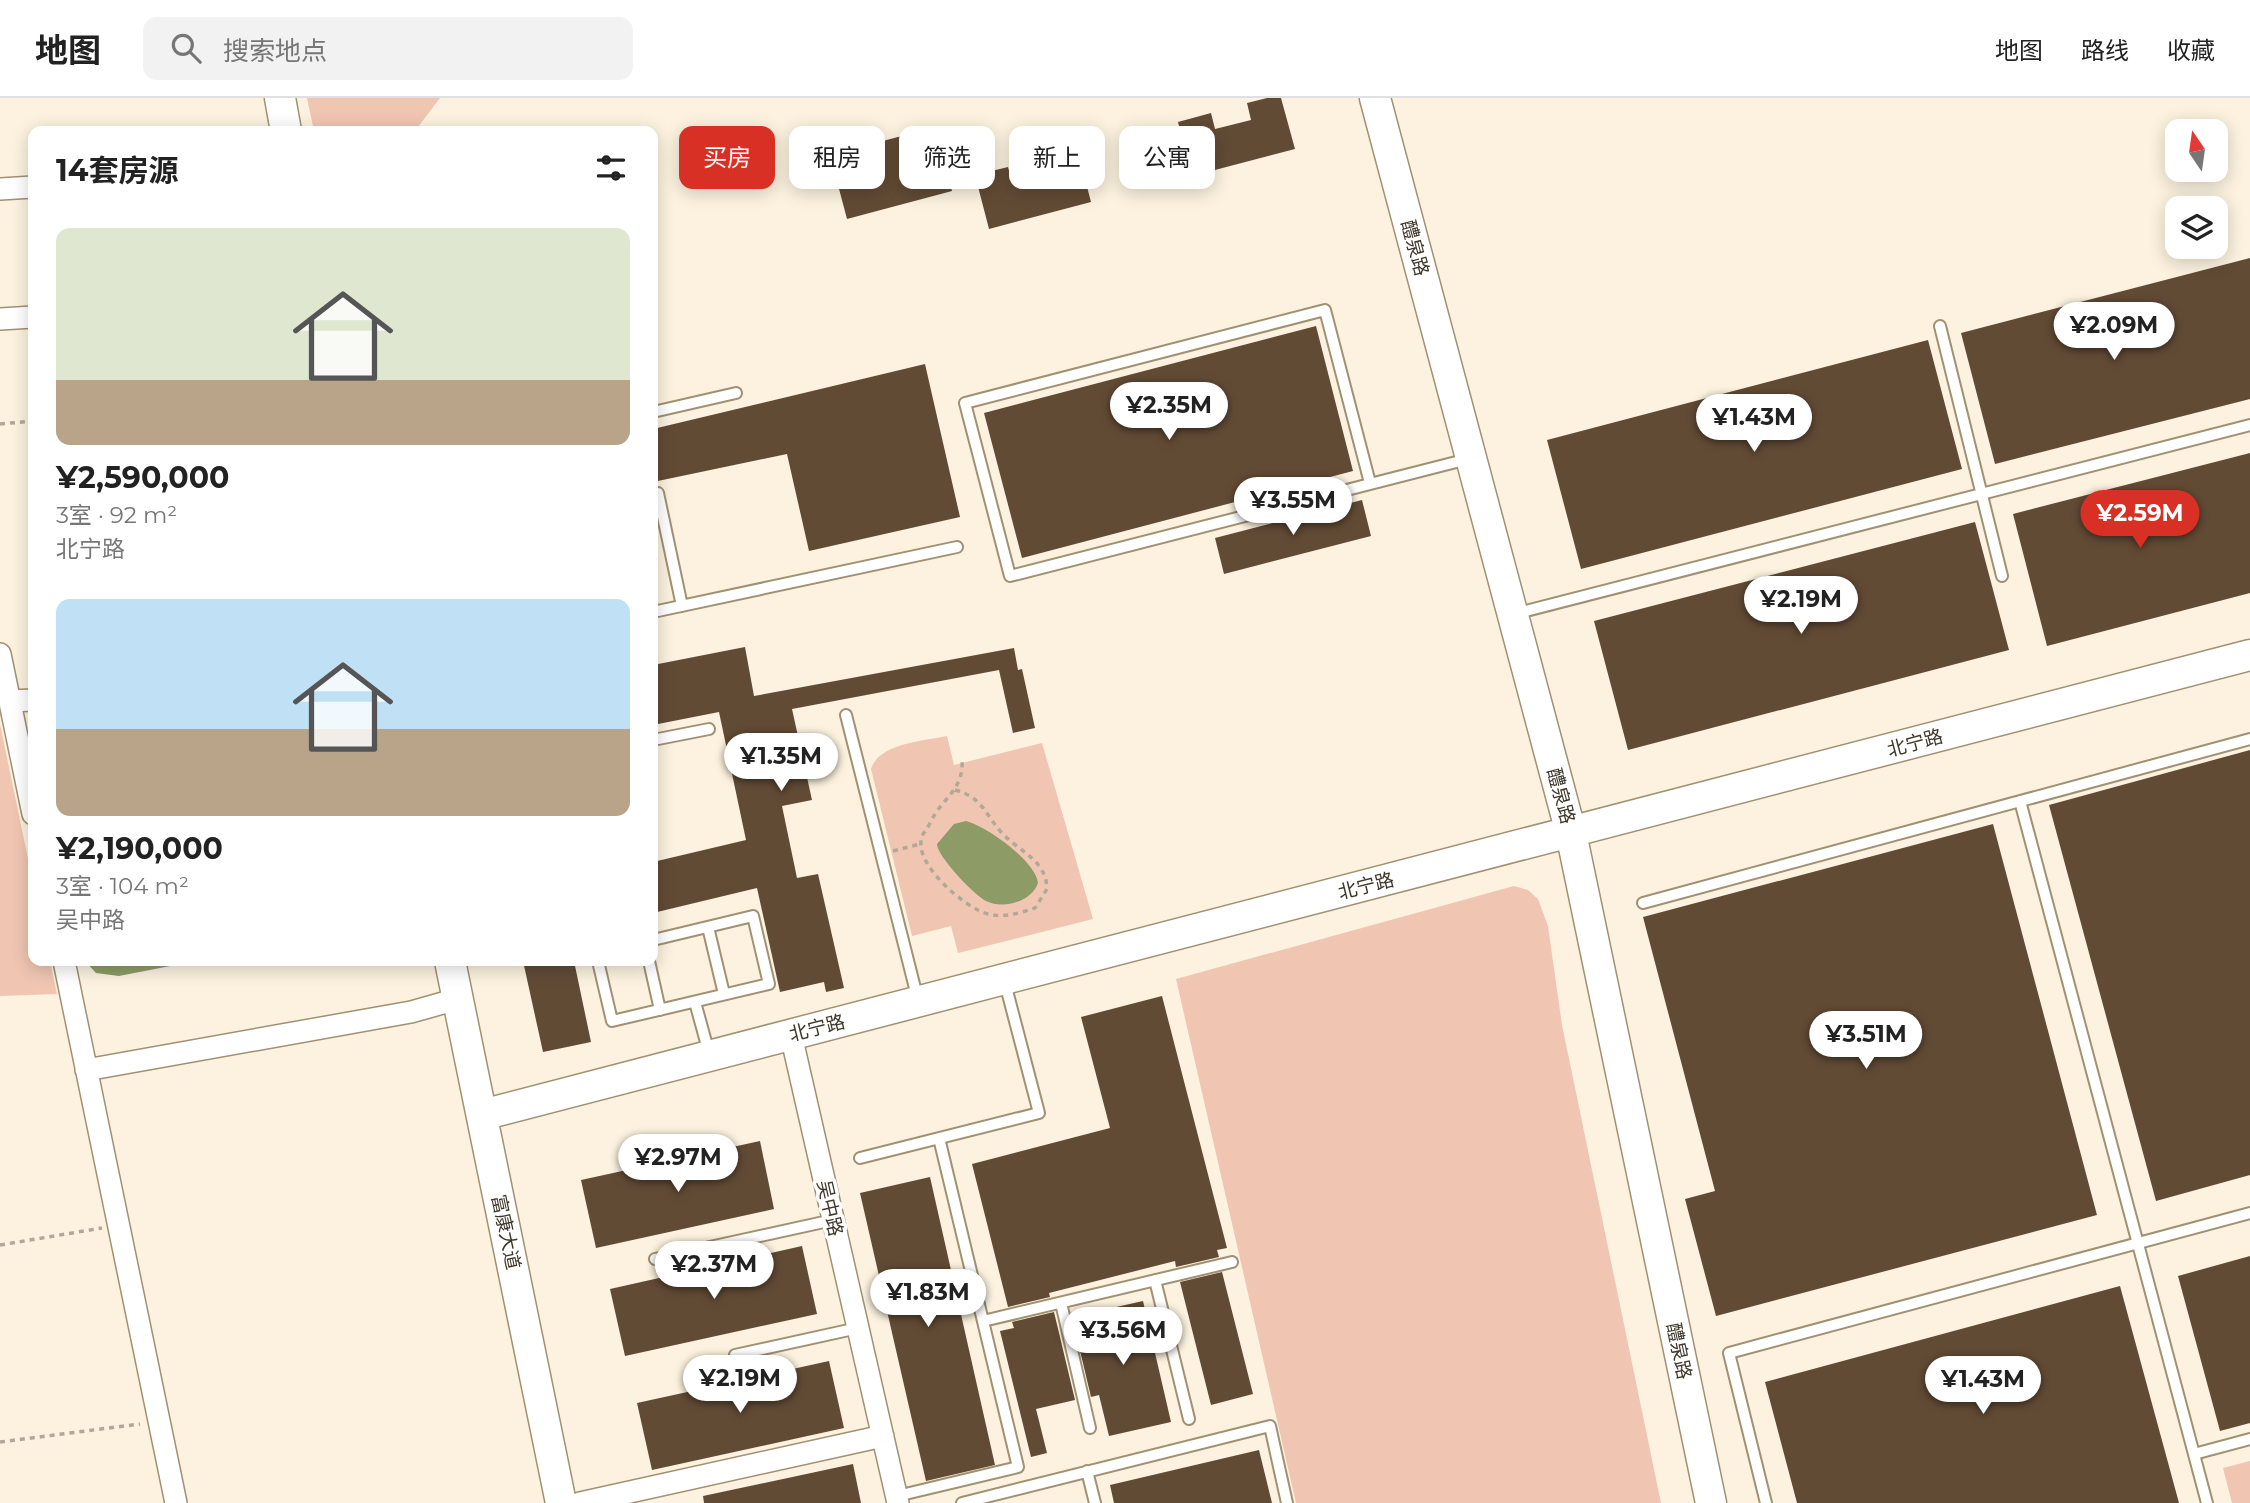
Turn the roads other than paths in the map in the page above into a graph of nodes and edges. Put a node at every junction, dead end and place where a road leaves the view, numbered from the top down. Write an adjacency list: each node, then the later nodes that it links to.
1 (280, 98): 3 (street)
2 (1375, 98): 12 (street, 醴泉路)
3 (285, 126)
4 (28, 187): 5 (street)
5 (0, 188)
6 (28, 317): 7 (street)
7 (0, 320)
8 (1940, 326): 15 (lane)
9 (736, 393): 10 (lane)
10 (658, 411)
11 (2250, 425): 15 (lane)
12 (1470, 458): 13 (lane); 20 (street, 醴泉路)
13 (1370, 482): 13 (lane)
14 (658, 493): 18 (lane)
15 (1982, 495): 17 (lane); 20 (lane)
16 (957, 547): 18 (lane)
17 (2001, 576)
18 (682, 606): 19 (lane)
19 (658, 611)
20 (1511, 614): 31 (street, 醴泉路)
21 (0, 654): 24 (street)
22 (2250, 655): 31 (street, 北宁路)
23 (28, 700): 24 (street)
24 (10, 701): 29 (street)
25 (846, 715): 43 (lane)
26 (709, 729): 27 (lane)
27 (658, 739)
28 (2250, 739): 30 (lane)
29 (28, 789)
30 (2020, 801): 32 (lane); 53 (lane)
31 (1571, 834): 39 (street, 北宁路); 74 (street, 醴泉路)
32 (1643, 903)
33 (708, 927): 34 (lane); 40 (lane); 40 (lane)
34 (658, 939)
35 (65, 966): 47 (street)
36 (451, 966): 41 (street, 富康大道)
37 (598, 966): 44 (lane)
38 (650, 966): 44 (lane)
39 (1004, 980): 43 (street, 北宁路); 49 (lane)
40 (724, 995): 42 (lane)
41 (457, 999): 47 (street); 48 (street, 富康大道)
42 (695, 1002): 44 (lane); 46 (lane)
43 (918, 1002): 45 (street, 北宁路)
44 (660, 1010)
45 (790, 1035): 46 (street, 北宁路); 52 (street, 吴中路)
46 (709, 1056): 48 (street, 北宁路)
47 (86, 1070): 68 (street)
48 (482, 1115): 69 (street, 富康大道)
49 (939, 1138): 50 (lane); 58 (lane)
50 (860, 1158)
51 (2250, 1213): 53 (lane)
52 (833, 1220): 54 (lane); 59 (street, 吴中路)
53 (2138, 1243): 65 (lane); 75 (lane)
54 (655, 1259)
55 (1232, 1262): 56 (lane)
56 (1155, 1280): 57 (lane); 61 (lane)
57 (1061, 1303): 58 (lane); 62 (lane)
58 (983, 1321): 67 (lane)
59 (858, 1328): 60 (lane); 63 (street, 吴中路)
60 (735, 1355)
61 (1189, 1419)
62 (1090, 1428)
63 (883, 1436): 67 (street, 吴中路); 70 (street)
64 (2250, 1439): 65 (lane)
65 (2194, 1454): 76 (lane)
66 (1087, 1471): 71 (lane); 72 (lane); 73 (lane)
67 (897, 1500)
68 (176, 1503)
69 (561, 1503)
70 (580, 1503)
71 (962, 1503)
72 (1095, 1503)
73 (1287, 1503)
74 (1711, 1503)
75 (1766, 1503)
76 (2207, 1503)

